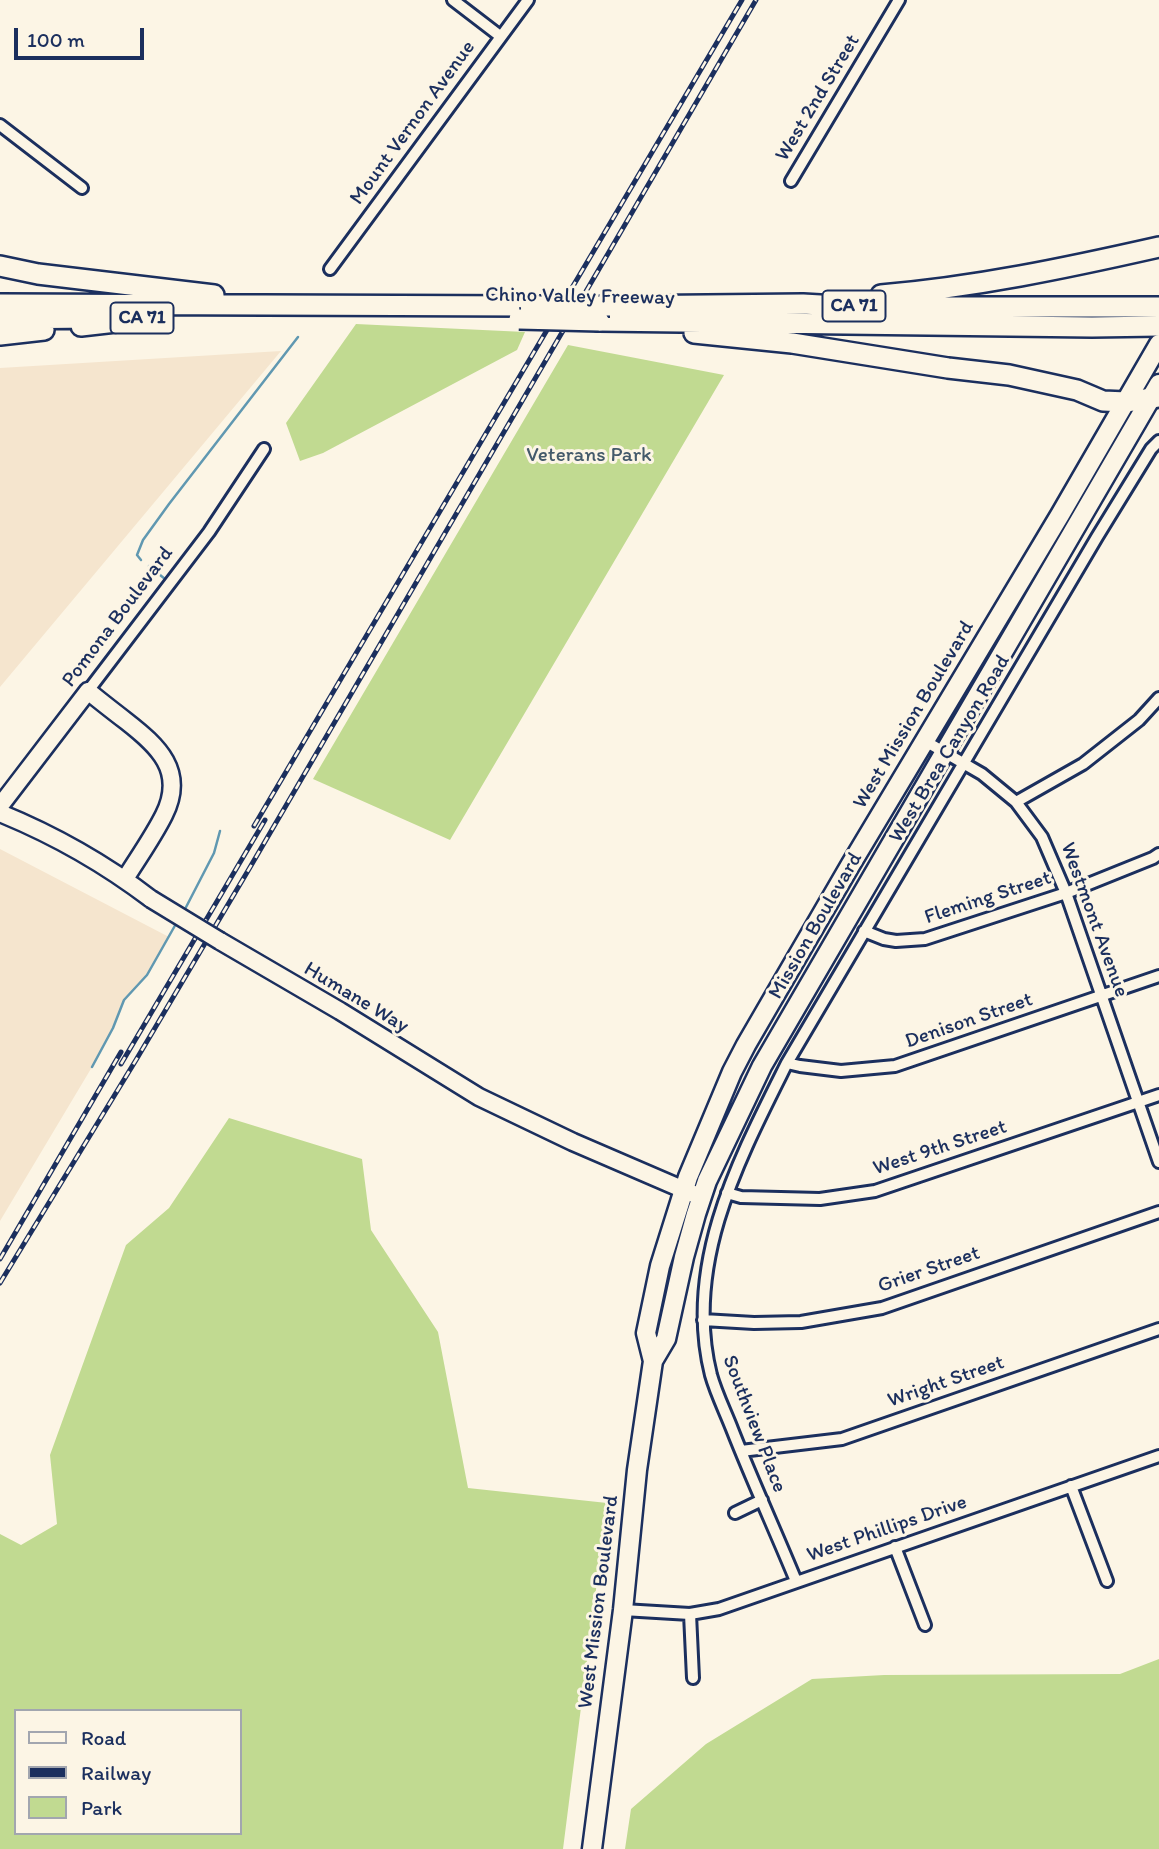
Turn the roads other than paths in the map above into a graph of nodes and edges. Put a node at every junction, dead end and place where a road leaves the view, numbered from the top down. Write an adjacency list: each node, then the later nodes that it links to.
1 (453, 0): 4 (street)
2 (528, 0): 4 (street, Mount Vernon Avenue)
3 (899, 0): 6 (street, West 2nd Street)
4 (500, 36): 10 (street, Mount Vernon Avenue)
5 (0, 125): 7 (street)
6 (791, 181)
7 (82, 188)
8 (1159, 247): 12 (highway)
9 (0, 266): 14 (highway)
10 (330, 269)
11 (0, 304): 14 (highway, Chino Valley Freeway / CA 71)
12 (803, 304): 13 (highway, Chino Valley Freeway / CA 71); 15 (highway, Chino Valley Freeway / CA 71)
13 (1159, 307)
14 (285, 309): 15 (highway, Chino Valley Freeway / CA 71, bridge); 16 (highway, Chino Valley Freeway / CA 71)
15 (609, 316): 18 (highway, Chino Valley Freeway / CA 71); 22 (highway)
16 (151, 317): 17 (highway, Chino Valley Freeway / CA 71); 19 (highway)
17 (0, 319)
18 (1159, 326)
19 (0, 335)
20 (1155, 351): 22 (main road, West Mission Boulevard)
21 (1156, 393): 22 (highway); 28 (main road, Mission Boulevard)
22 (1125, 402): 27 (main road, West Mission Boulevard)
23 (1159, 441): 29 (street, West Brea Canyon Road)
24 (264, 449): 25 (street, Pomona Boulevard)
25 (88, 691): 31 (street, Pomona Boulevard); 34 (street)
26 (1159, 698): 30 (street)
27 (925, 741): 28 (street, Westmont Avenue); 37 (main road, West Mission Boulevard)
28 (944, 752): 29 (street, Westmont Avenue); 40 (main road, Mission Boulevard)
29 (965, 763): 30 (street, Westmont Avenue); 36 (street, West Brea Canyon Road)
30 (1017, 802): 35 (street, Westmont Avenue)
31 (0, 806)
32 (0, 813): 34 (street, Humane Way)
33 (1159, 854): 35 (street, Fleming Street)
34 (125, 879): 45 (street, Humane Way, bridge)
35 (1066, 893): 36 (street, Fleming Street); 39 (street, Westmont Avenue)
36 (864, 931): 41 (street, West Brea Canyon Road)
37 (793, 965): 40 (main road); 45 (main road, West Mission Boulevard)
38 (1159, 976): 39 (street, Denison Street)
39 (1101, 996): 41 (street, Denison Street); 43 (street, Westmont Avenue)
40 (788, 1020): 47 (main road, Mission Boulevard)
41 (787, 1063): 46 (street, West Brea Canyon Road)
42 (1159, 1094): 43 (street, West 9th Street)
43 (1138, 1102): 44 (street, Westmont Avenue); 46 (street, West 9th Street)
44 (1159, 1162)
45 (683, 1191): 47 (street, Humane Way); 51 (main road)
46 (727, 1193): 49 (street, Southview Place)
47 (701, 1197): 51 (main road, Mission Boulevard)
48 (1159, 1212): 49 (street, Grier Street)
49 (703, 1320): 52 (street, Southview Place)
50 (1159, 1329): 52 (street, Wright Street)
51 (653, 1362): 60 (main road, West Mission Boulevard)
52 (741, 1451): 55 (street, Southview Place)
53 (1159, 1456): 54 (street, West Phillips Drive)
54 (1071, 1486): 57 (street, West Phillips Drive); 59 (street)
55 (762, 1500): 56 (street); 58 (street, Southview Place)
56 (735, 1513)
57 (895, 1547): 58 (street, West Phillips Drive); 62 (street)
58 (796, 1581): 61 (street, West Phillips Drive)
59 (1107, 1581)
60 (622, 1610): 61 (street, West Phillips Drive); 64 (main road, West Mission Boulevard)
61 (690, 1614): 63 (street)
62 (925, 1625)
63 (693, 1678)
64 (592, 1849)

